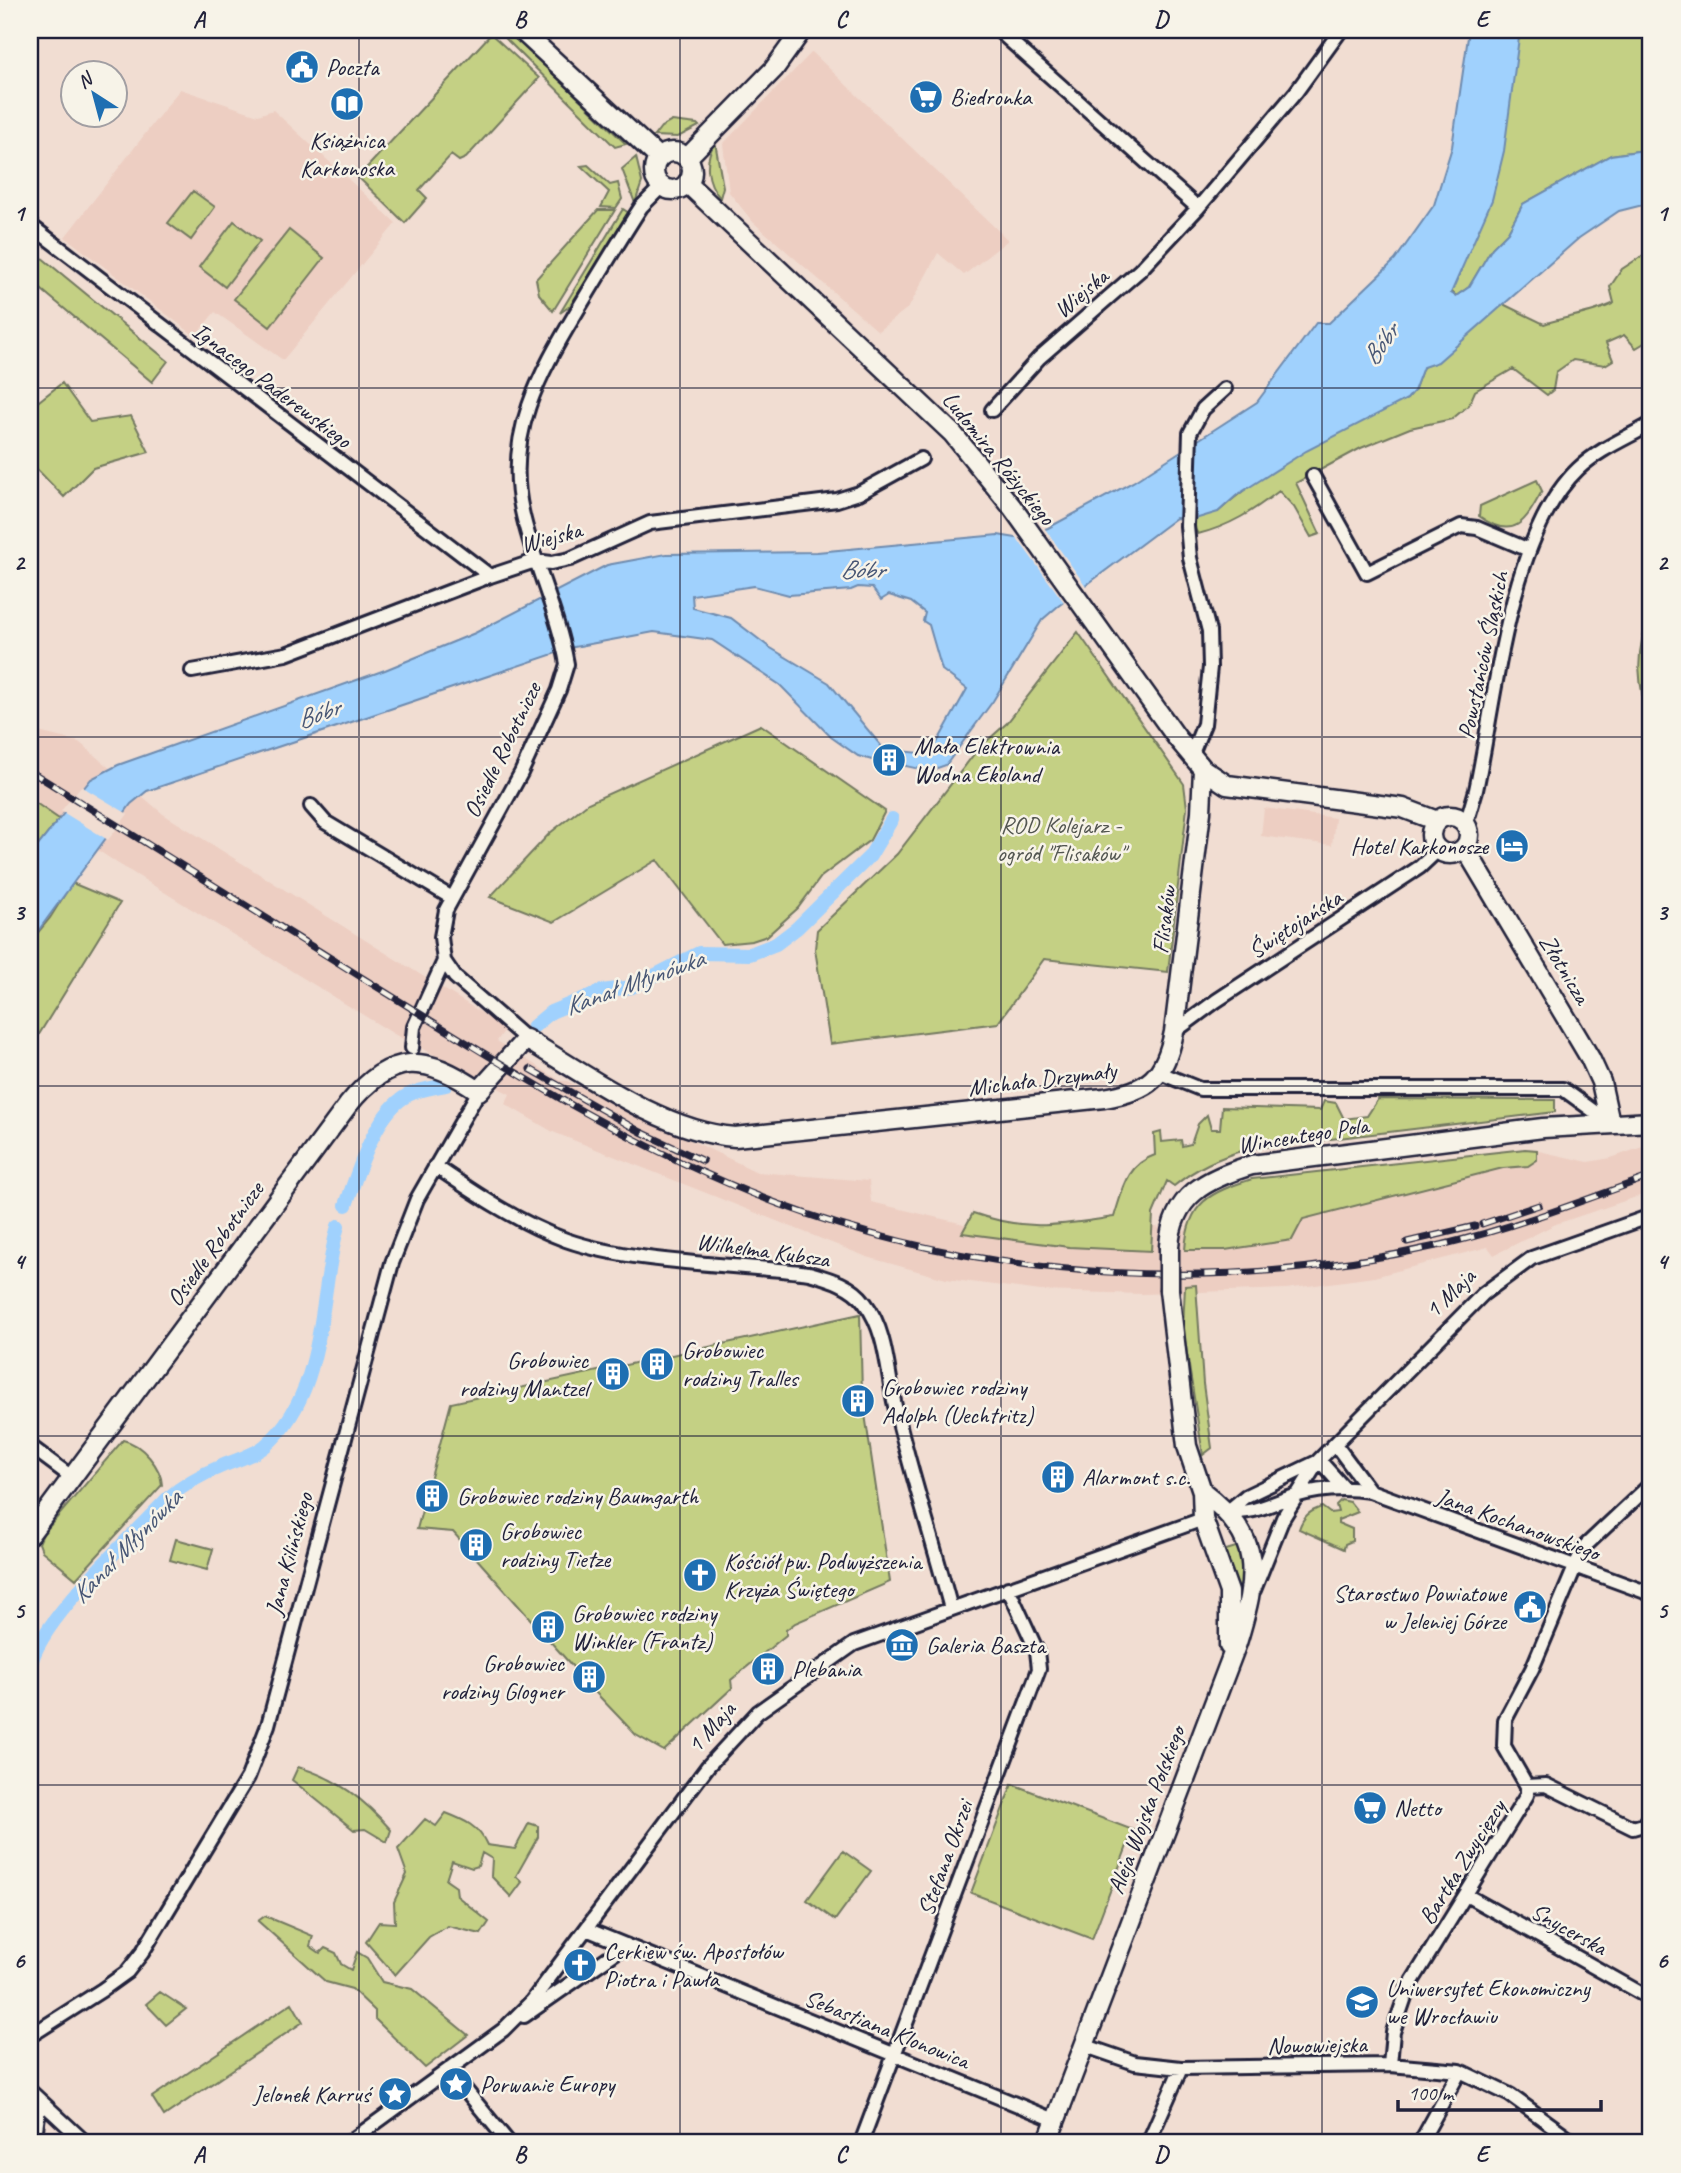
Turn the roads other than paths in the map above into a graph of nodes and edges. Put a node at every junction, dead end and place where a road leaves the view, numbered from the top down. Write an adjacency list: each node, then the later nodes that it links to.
1 (521, 30): 5 (street)
2 (802, 30): 6 (street)
3 (998, 30): 9 (street)
4 (1340, 30): 9 (street, Wiejska)
5 (659, 158): 6 (street); 8 (street)
6 (687, 159): 7 (street)
7 (687, 183): 8 (street); 20 (street, Ludomira Różyckiego)
8 (662, 186): 17 (street)
9 (1198, 208): 12 (street, Wiejska)
10 (30, 225): 18 (street, Ignacego Paderewskiego)
11 (1225, 389): 20 (street, Flisaków)
12 (992, 410)
13 (1651, 424): 16 (street, Powstańców Śląskich)
14 (922, 459): 17 (street, Wiejska)
15 (1313, 476): 16 (street)
16 (1529, 550): 22 (street, Powstańców Śląskich)
17 (535, 561): 18 (street, Wiejska); 26 (street, Osiedle Robotnicze)
18 (490, 576): 19 (street, Wiejska)
19 (192, 671)
20 (1197, 763): 23 (street); 28 (street, Flisaków)
21 (311, 806): 26 (street)
22 (1463, 820): 23 (street); 24 (street)
23 (1437, 821): 25 (street)
24 (1465, 848): 25 (street); 33 (street, Złotnicza)
25 (1438, 850): 28 (street, Świętojańska)
26 (452, 898): 27 (street, Osiedle Robotnicze)
27 (444, 961): 29 (street); 30 (street)
28 (1174, 1032): 31 (street, Flisaków)
29 (526, 1039): 31 (street, Michała Drzymały); 32 (street, Jana Kilińskiego)
30 (412, 1048)
31 (1160, 1073): 33 (street)
32 (479, 1091): 35 (street, Jana Kilińskiego); 40 (street, Osiedle Robotnicze)
33 (1610, 1122): 34 (street, Wincentego Pola); 43 (street, Wincentego Pola, bridge)
34 (1651, 1122)
35 (435, 1166): 53 (street, Wilhelma Kubsza); 62 (street, Jana Kilińskiego)
36 (1651, 1216): 37 (street, 1 Maja)
37 (1335, 1444): 39 (street, 1 Maja); 44 (street)
38 (30, 1446): 40 (street)
39 (1319, 1460): 42 (street); 45 (street, 1 Maja); 46 (street, 1 Maja)
40 (73, 1478): 48 (street, Osiedle Robotnicze)
41 (1651, 1484): 49 (street, Bartka Zwycięzcy)
42 (1343, 1487): 44 (street, Jana Kochanowskiego); 45 (street, Jana Kochanowskiego)
43 (1202, 1491): 46 (street); 47 (street, Wincentego Pola)
44 (1370, 1491): 49 (street, Jana Kochanowskiego)
45 (1295, 1496): 46 (street, 1 Maja); 51 (street, Aleja Wojska Polskiego)
46 (1227, 1511): 47 (street, 1 Maja); 51 (street)
47 (1203, 1519): 50 (street, 1 Maja); 54 (street, Wincentego Pola)
48 (30, 1534)
49 (1575, 1568): 52 (street, Jana Kochanowskiego); 55 (street, Bartka Zwycięzcy)
50 (1008, 1588): 53 (street, 1 Maja); 64 (street, Stefana Okrzei)
51 (1253, 1592): 54 (street, Aleja Wojska Polskiego)
52 (1651, 1594)
53 (951, 1609): 58 (street, 1 Maja)
54 (1227, 1663): 63 (street, Aleja Wojska Polskiego)
55 (1527, 1786): 56 (street); 57 (street, Bartka Zwycięzcy)
56 (1651, 1815)
57 (1466, 1895): 60 (street, Snycerska); 65 (street, Bartka Zwycięzcy)
58 (586, 1929): 59 (street, Sebastiana Klonowica); 61 (street, 1 Maja)
59 (626, 1945): 61 (street); 64 (street, Sebastiana Klonowica)
60 (1651, 1999)
61 (503, 2030): 67 (street, 1 Maja)
62 (30, 2036)
63 (1083, 2045): 66 (street, Nowowiejska); 71 (street, Aleja Wojska Polskiego)
64 (894, 2055): 71 (street, Sebastiana Klonowica); 76 (street, Stefana Okrzei)
65 (1390, 2065): 66 (street, Nowowiejska); 68 (street, Nowowiejska)
66 (1181, 2068): 78 (street)
67 (450, 2071): 74 (street, 1 Maja); 75 (street)
68 (1460, 2071): 79 (street); 80 (street, Nowowiejska)
69 (30, 2091): 70 (street)
70 (40, 2102): 72 (street); 73 (street)
71 (1055, 2120): 77 (street, Aleja Wojska Polskiego)
72 (34, 2143)
73 (86, 2143)
74 (348, 2143)
75 (509, 2143)
76 (861, 2143)
77 (1047, 2143)
78 (1148, 2143)
79 (1420, 2143)
80 (1576, 2143)

